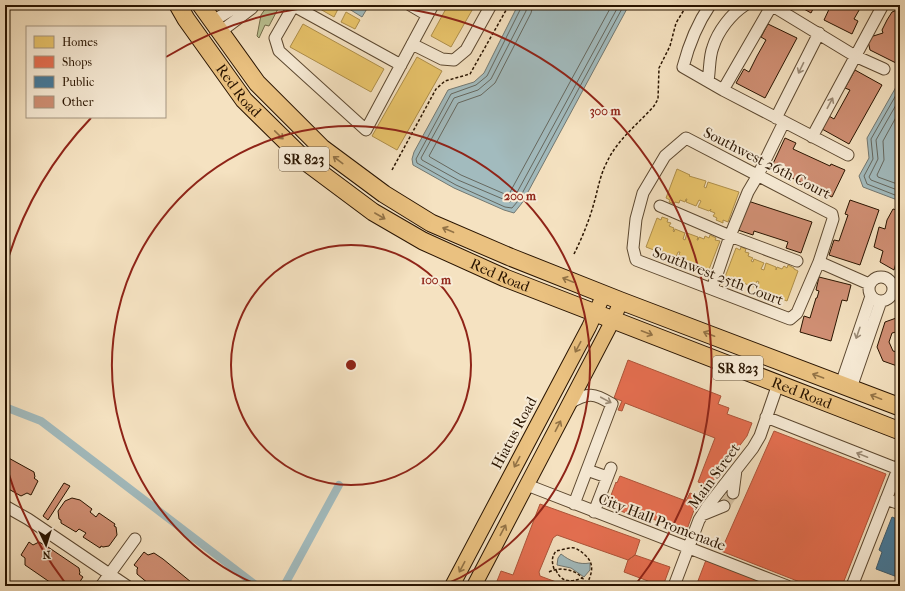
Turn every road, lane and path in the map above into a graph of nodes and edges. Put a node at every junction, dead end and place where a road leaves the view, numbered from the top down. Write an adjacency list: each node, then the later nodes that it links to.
1 (178, 5): 19 (highway, Red Road / SR 823)
2 (189, 5): 17 (highway)
3 (201, 5): 17 (highway, Red Road / SR 823)
4 (239, 5): 17 (street)
5 (254, 5): 17 (street)
6 (294, 5): 22 (street); 22 (street)
7 (410, 5): 16 (street)
8 (433, 5): 16 (street)
9 (491, 5): 20 (street)
10 (509, 5): 30 (path)
11 (687, 5): 34 (path)
12 (710, 5): 24 (street)
13 (745, 5): 24 (street)
14 (772, 5): 18 (street); 25 (street)
15 (883, 5): 21 (street)
16 (427, 15): 20 (street)
17 (216, 26): 26 (highway, Red Road / SR 823)
18 (819, 33): 21 (street); 27 (street, one-way to 27)
19 (202, 42): 26 (highway); 44 (highway, Red Road / SR 823, one-way to 44)
20 (412, 44): 22 (street)
21 (855, 56): 23 (street); 28 (street, one-way to 21)
22 (401, 65)
23 (884, 70)
24 (708, 81): 25 (street)
25 (723, 90): 27 (street)
26 (288, 114): 40 (highway, Red Road / SR 823, one-way to 26)
27 (780, 120): 28 (street); 31 (street)
28 (812, 137): 29 (street)
29 (848, 155)
30 (392, 170)
31 (758, 176): 33 (street); 35 (street, Southwest 26th Court); 37 (street, Southwest 26th Court)
32 (660, 206): 33 (street)
33 (730, 236): 36 (street); 39 (street)
34 (574, 254)
35 (636, 260): 39 (street, Southwest 25th Court)
36 (796, 261)
37 (819, 262): 38 (street); 39 (street, Southwest 25th Court)
38 (869, 284): 41 (street); 42 (street)
39 (712, 289)
40 (604, 294): 43 (highway, Red Road / SR 823); 44 (main road, Hiatus Road)
41 (896, 295): 42 (street)
42 (876, 299): 47 (street)
43 (621, 301): 45 (main road); 47 (highway, Red Road / SR 823, one-way to 43)
44 (596, 313): 45 (highway, Red Road / SR 823); 73 (main road, Hiatus Road, one-way to 73)
45 (613, 320): 46 (highway, Red Road / SR 823, one-way to 46); 48 (main road)
46 (778, 384): 50 (street, Main Street); 51 (highway, Red Road / SR 823)
47 (846, 386): 49 (highway, Red Road / SR 823, one-way to 47)
48 (570, 403): 53 (street, one-way to 53); 55 (main road, one-way to 48)
49 (900, 407)
50 (766, 417): 52 (street, one-way to 50); 54 (street, Main Street)
51 (900, 431)
52 (899, 467): 57 (street)
53 (587, 470): 58 (street); 62 (street)
54 (736, 470): 56 (street); 63 (street, Main Street)
55 (527, 485): 58 (street, City Hall Promenade); 74 (main road, one-way to 55)
56 (733, 493)
57 (886, 499): 59 (street); 77 (street)
58 (574, 504): 62 (street, City Hall Promenade)
59 (900, 504)
60 (5, 506): 68 (street)
61 (724, 506): 63 (street)
62 (594, 512): 65 (street, City Hall Promenade)
63 (702, 515): 65 (street, Main Street)
64 (135, 538): 68 (street)
65 (688, 549): 75 (street, Main Street); 76 (street, City Hall Promenade)
66 (555, 569): 67 (path); 69 (path); 69 (path); 70 (path)
67 (549, 572)
68 (109, 574): 71 (street); 72 (street)
69 (582, 578): 70 (path)
70 (587, 585)
71 (101, 586)
72 (127, 586)
73 (452, 586)
74 (474, 586)
75 (674, 586)
76 (787, 586)
77 (852, 586)

